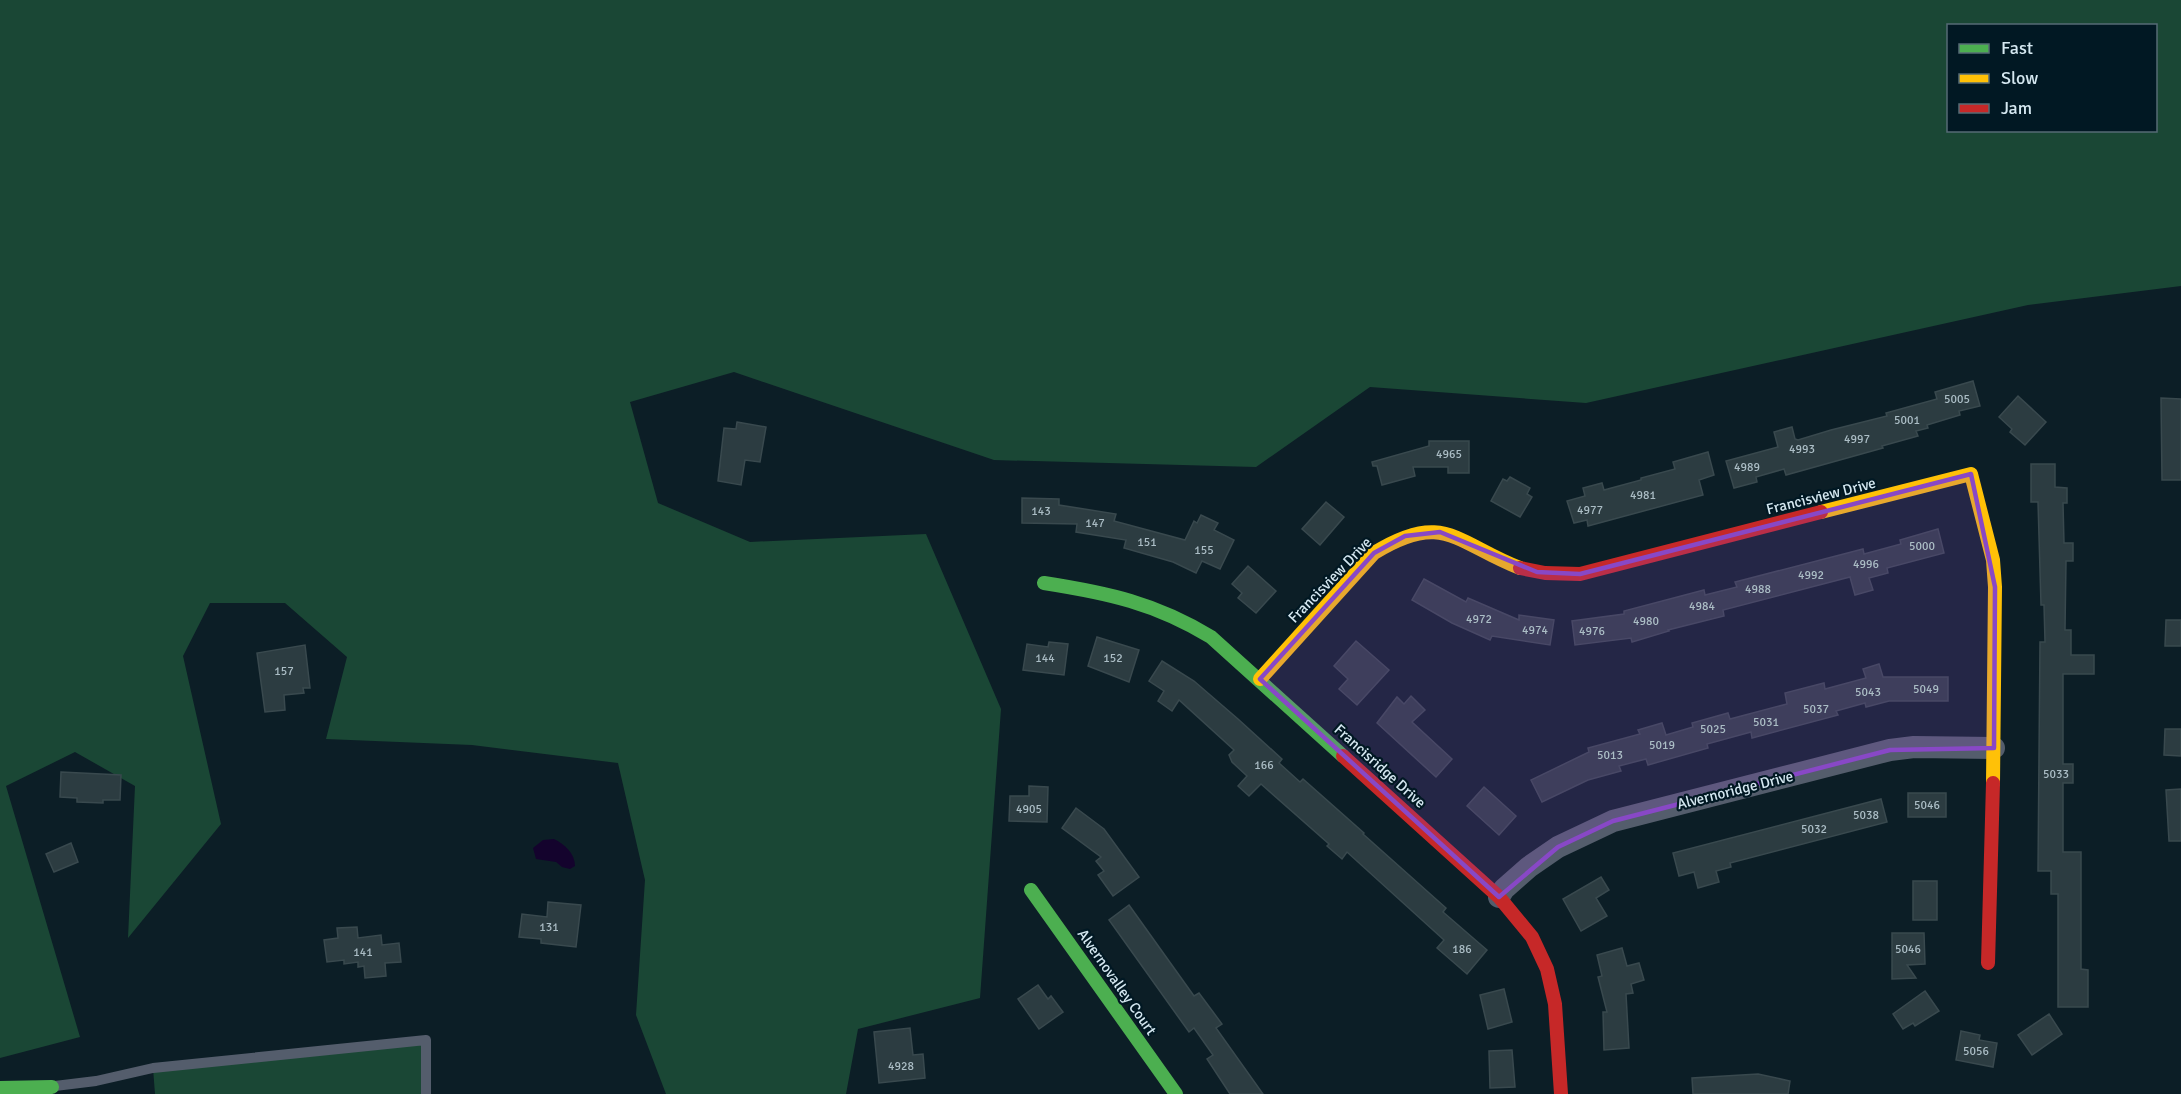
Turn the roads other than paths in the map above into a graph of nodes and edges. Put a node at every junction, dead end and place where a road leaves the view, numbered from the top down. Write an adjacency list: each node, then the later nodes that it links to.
1 (1044, 583): 2 (street, Francisridge Drive)
2 (1260, 679): 3 (street, Francisview Drive); 5 (street, Francisridge Drive)
3 (1994, 748): 5 (street, Alvernoridge Drive); 6 (street, Francisview Drive)
4 (1031, 890): 10 (street, Alvernovalley Court)
5 (1499, 897): 11 (street, Francisridge Drive)
6 (1988, 963)
7 (52, 1087): 8 (street); 9 (lane)
8 (0, 1088)
9 (426, 1094)
10 (1176, 1094)
11 (1561, 1094)

